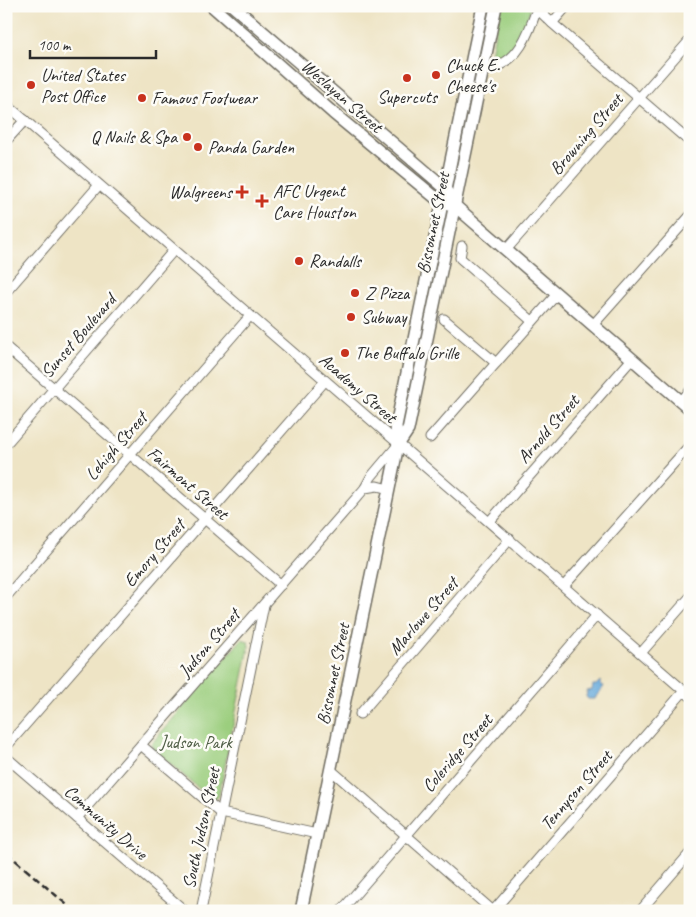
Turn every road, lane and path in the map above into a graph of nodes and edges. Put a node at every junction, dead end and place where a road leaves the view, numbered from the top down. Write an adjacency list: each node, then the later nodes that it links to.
1 (212, 6): 7 (main road, Weslayan Street)
2 (233, 6): 7 (main road); 13 (main road, Weslayan Street)
3 (483, 6): 10 (main road, Bissonnet Street)
4 (496, 6): 11 (main road, Bissonnet Street)
5 (567, 6): 8 (street)
6 (537, 8): 8 (street); 11 (street)
7 (223, 16): 15 (main road, Weslayan Street)
8 (552, 24): 12 (street)
9 (690, 40): 12 (street, Browning Street)
10 (471, 65): 11 (street); 20 (main road, Bissonnet Street)
11 (484, 67): 21 (main road, Bissonnet Street)
12 (639, 98): 18 (street); 25 (street, Browning Street)
13 (343, 101): 15 (main road); 20 (main road, Weslayan Street)
14 (6, 104): 16 (street, Academy Street)
15 (333, 113): 21 (main road, Weslayan Street)
16 (24, 120): 17 (street); 19 (street, Academy Street)
17 (6, 141)
18 (690, 142)
19 (99, 185): 24 (street, Academy Street); 26 (street)
20 (445, 188): 21 (main road, Weslayan Street)
21 (448, 204): 25 (main road, Weslayan Street); 42 (main road, Bissonnet Street)
22 (690, 216): 31 (street)
23 (462, 246): 30 (street)
24 (174, 250): 28 (street, Academy Street); 36 (street, Sunset Boulevard)
25 (506, 250): 27 (main road, Weslayan Street)
26 (6, 292)
27 (556, 294): 30 (street); 31 (main road, Weslayan Street)
28 (250, 316): 35 (street, Academy Street); 44 (street, Lehigh Street)
29 (444, 319): 34 (street)
30 (532, 321): 34 (street)
31 (593, 326): 33 (main road, Weslayan Street)
32 (6, 347): 36 (street, Fairmont Street)
33 (632, 359): 38 (main road, Weslayan Street); 48 (street, Arnold Street)
34 (496, 364): 40 (street)
35 (325, 381): 42 (street, Academy Street); 47 (street, Emory Street)
36 (54, 388): 41 (street, Sunset Boulevard); 44 (street, Fairmont Street)
37 (690, 391): 38 (street)
38 (681, 402): 39 (main road, Weslayan Street)
39 (690, 410)
40 (430, 438)
41 (6, 444)
42 (398, 445): 45 (street, Judson Street); 46 (main road, Bissonnet Street); 48 (street, Academy Street)
43 (690, 445): 51 (street)
44 (130, 454): 47 (street, Fairmont Street); 52 (street, Lehigh Street)
45 (365, 488): 46 (street); 50 (street, Judson Street)
46 (390, 489): 62 (main road, Bissonnet Street)
47 (205, 519): 50 (street, Fairmont Street); 60 (street, Emory Street)
48 (490, 521): 49 (street, Academy Street)
49 (510, 539): 51 (street, Academy Street); 58 (street, Marlowe Street)
50 (281, 585): 54 (street, Judson Street)
51 (564, 586): 55 (street, Academy Street)
52 (6, 597)
53 (690, 597): 56 (street)
54 (264, 604): 59 (street, Judson Street); 63 (street, South Judson Street)
55 (598, 615): 56 (street, Academy Street); 66 (street, Coleridge Street)
56 (641, 653): 57 (street, Academy Street)
57 (687, 693): 72 (street, Tennyson Street)
58 (360, 714)
59 (141, 745): 63 (street); 64 (street, Judson Street)
60 (6, 747)
61 (6, 757): 64 (street, Community Drive)
62 (331, 770): 65 (main road, Bissonnet Street); 66 (street)
63 (221, 813): 65 (street); 69 (street, South Judson Street)
64 (77, 818): 68 (street, Community Drive)
65 (317, 834): 70 (main road, Bissonnet Street)
66 (407, 836): 71 (street, Coleridge Street); 72 (street)
67 (690, 854): 73 (street)
68 (185, 911)
69 (201, 911)
70 (301, 911)
71 (342, 911)
72 (493, 911)
73 (640, 911)

